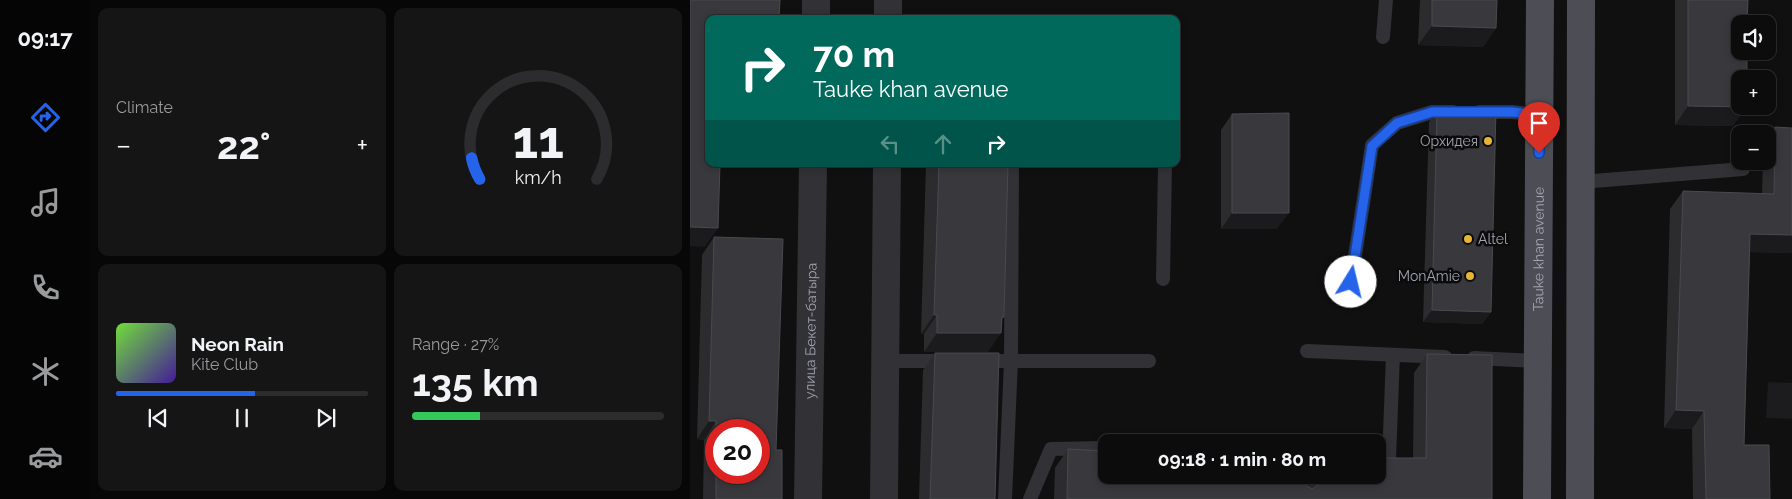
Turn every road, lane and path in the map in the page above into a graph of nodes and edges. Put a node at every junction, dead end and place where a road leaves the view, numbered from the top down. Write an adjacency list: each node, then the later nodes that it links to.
1 (816, 0): 6 (street)
2 (888, 0): 7 (street)
3 (1386, 0): 8 (lane)
4 (1540, 0): 9 (main road, Tauke khan avenue)
5 (1581, 0): 15 (main road)
6 (816, 15)
7 (888, 15)
8 (1383, 37)
9 (1539, 115): 17 (lane); 20 (main road, Tauke khan avenue)
10 (813, 167): 26 (street, улица Бекет-батыра)
11 (887, 167): 21 (street)
12 (1012, 167): 22 (lane)
13 (1165, 167): 16 (lane)
14 (1731, 170): 15 (lane)
15 (1581, 182): 31 (main road)
16 (1163, 279)
17 (1351, 282)
18 (1307, 351): 19 (lane)
19 (1393, 354): 20 (lane); 25 (lane)
20 (1538, 360): 30 (main road, Tauke khan avenue)
21 (885, 361): 22 (lane); 27 (street)
22 (1011, 361): 23 (lane); 28 (lane)
23 (1149, 361)
24 (1098, 448): 29 (lane)
25 (1386, 461)
26 (808, 499)
27 (884, 499)
28 (1005, 499)
29 (1030, 499)
30 (1537, 499)
31 (1580, 499)

